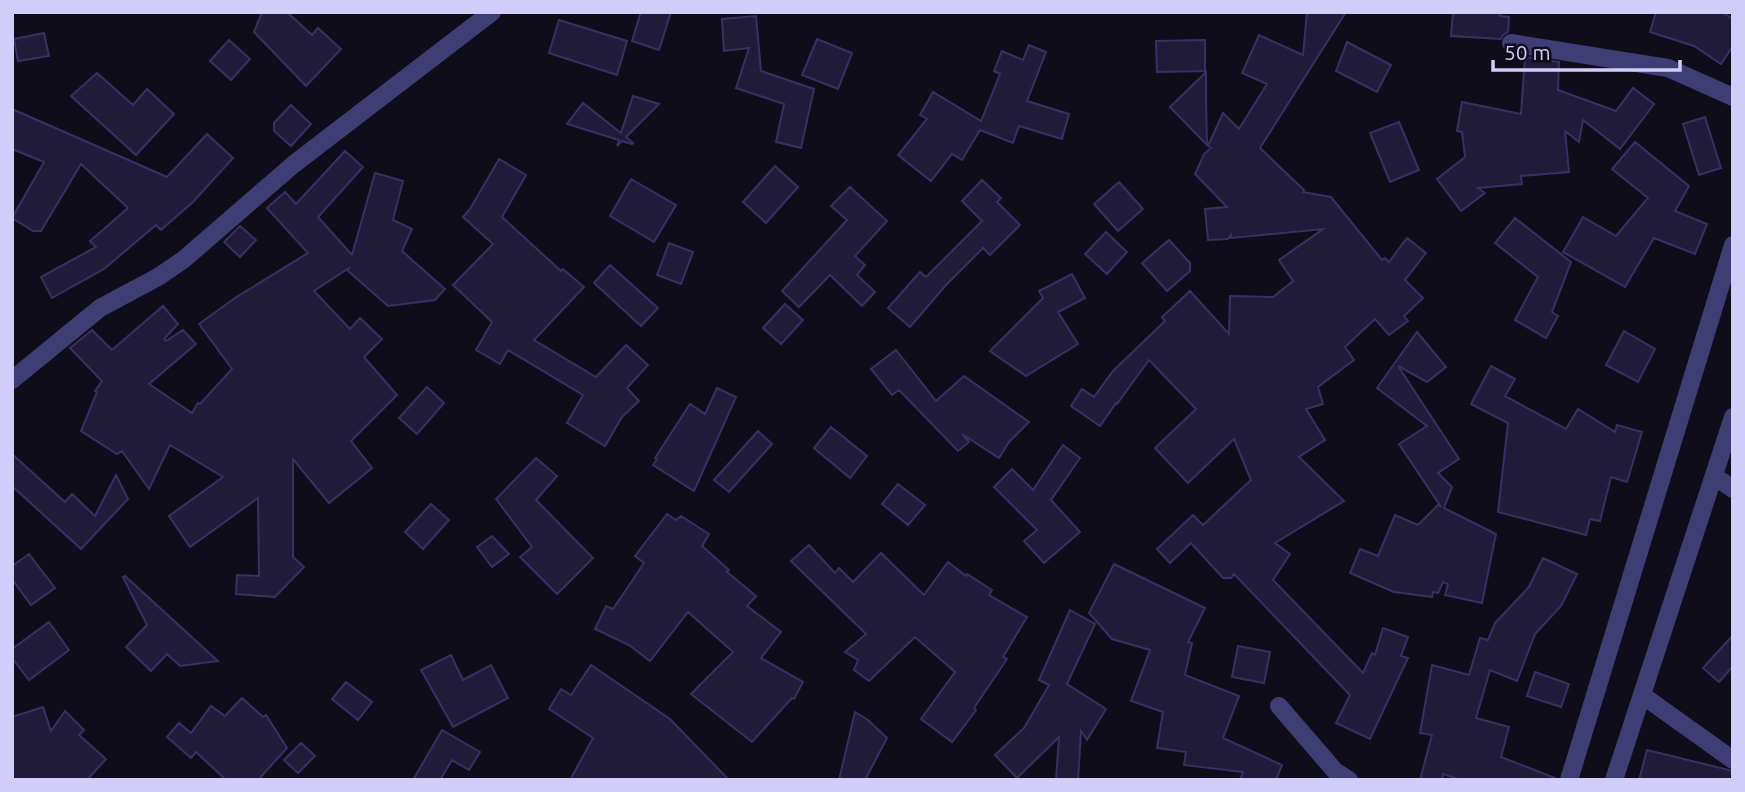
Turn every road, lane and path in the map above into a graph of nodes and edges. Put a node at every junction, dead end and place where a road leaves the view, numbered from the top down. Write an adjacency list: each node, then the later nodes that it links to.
1 (492, 12): 5 (street)
2 (1511, 43): 3 (street)
3 (1733, 97)
4 (1733, 245): 13 (street)
5 (12, 380)
6 (1733, 417): 7 (street)
7 (1714, 476): 8 (street); 9 (street)
8 (1733, 489)
9 (1642, 695): 11 (street); 14 (street)
10 (1279, 706): 12 (street)
11 (1733, 760)
12 (1349, 780)
13 (1569, 780)
14 (1614, 780)

